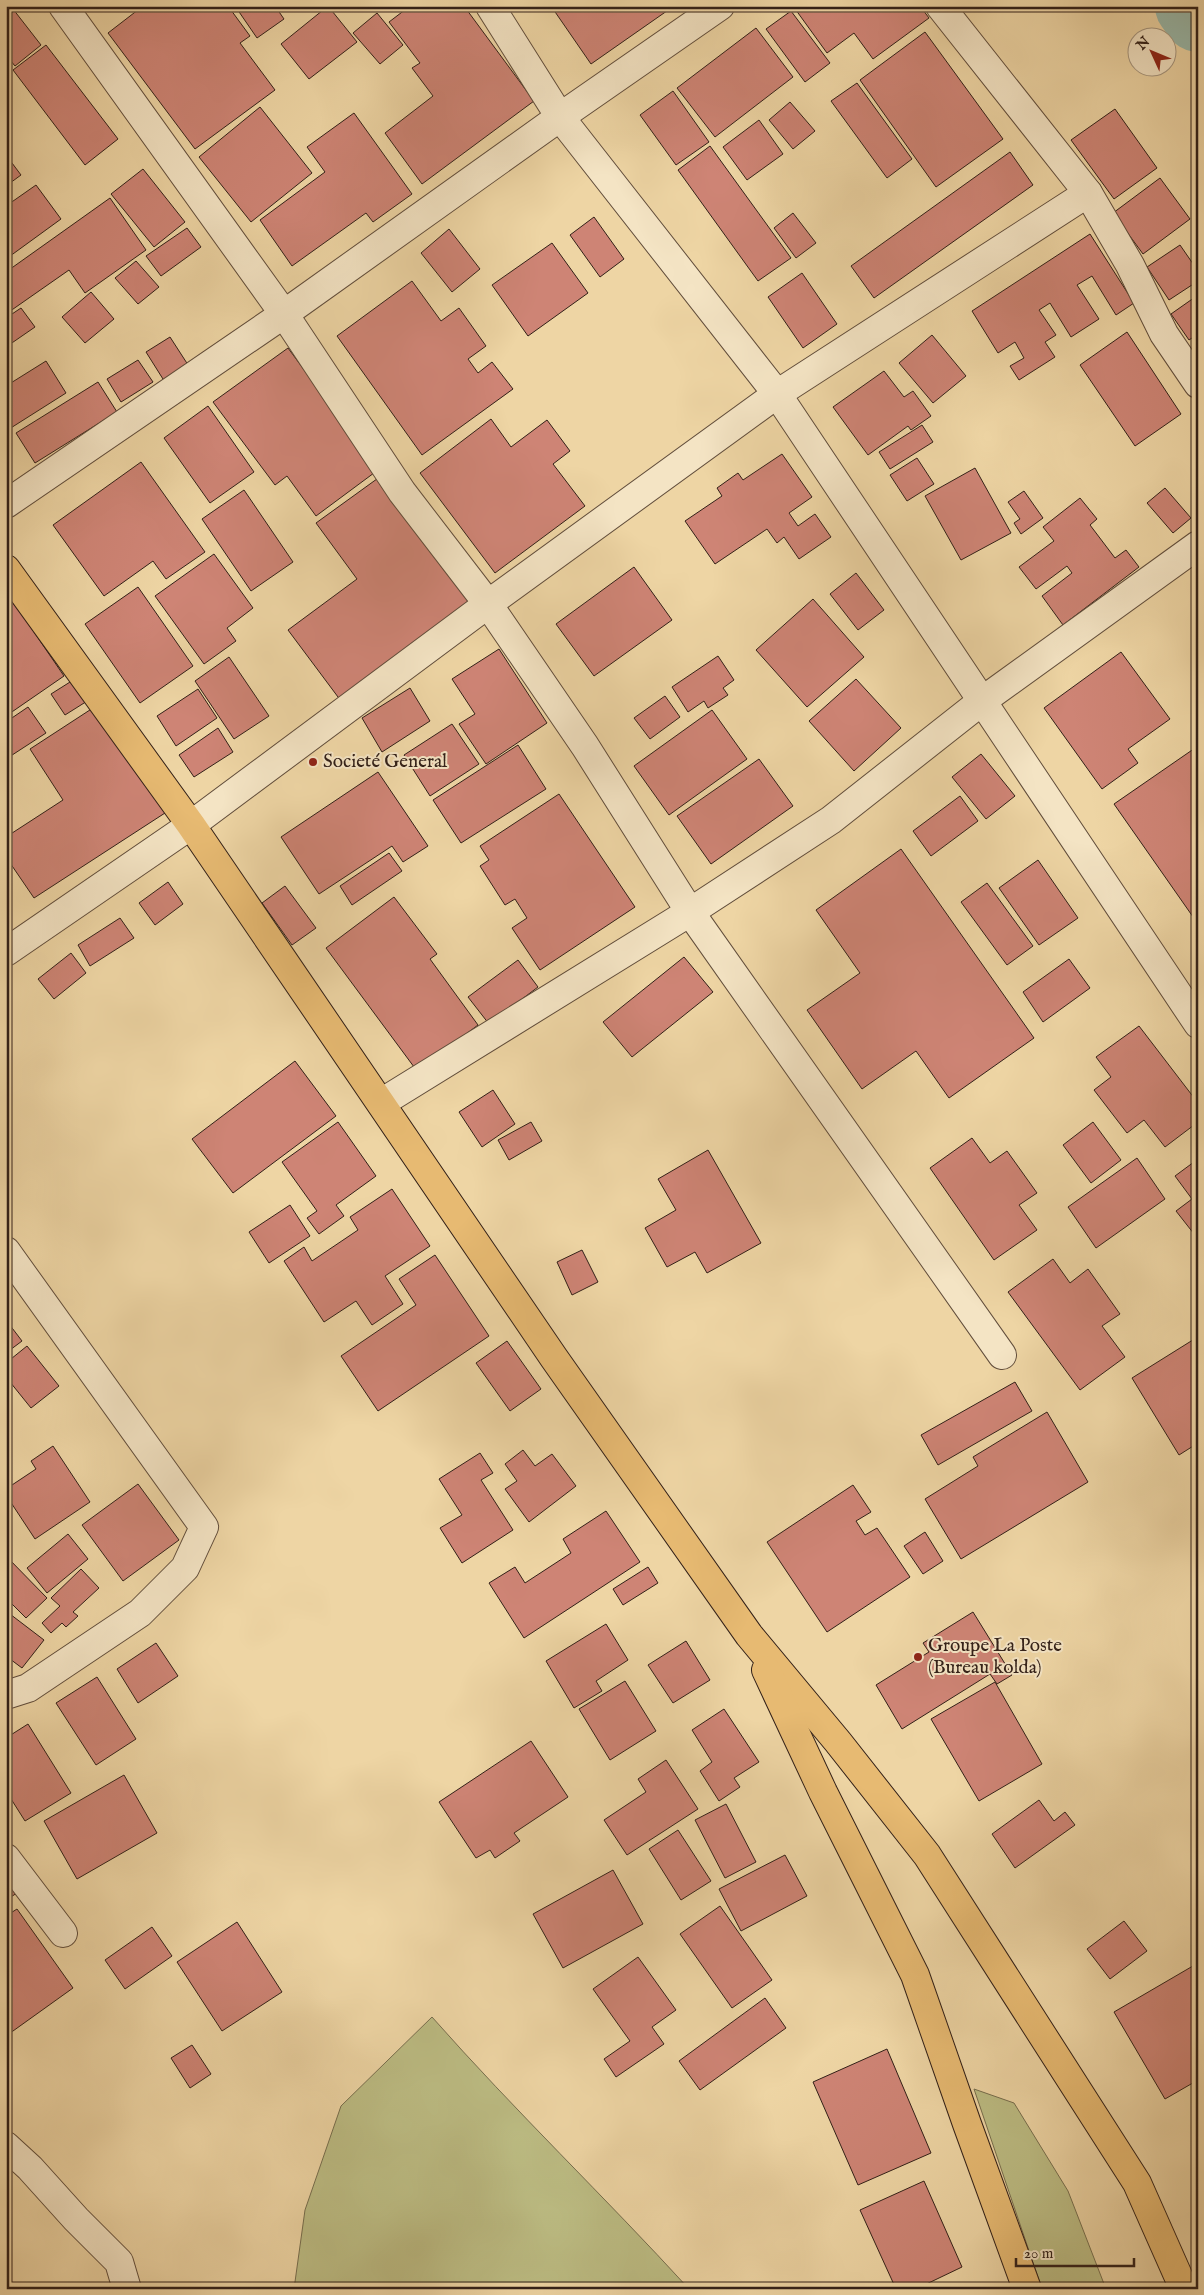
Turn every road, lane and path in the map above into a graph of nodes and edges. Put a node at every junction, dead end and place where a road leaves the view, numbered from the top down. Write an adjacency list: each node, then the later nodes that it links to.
1 (63, 6): 7 (street)
2 (490, 6): 5 (street)
3 (720, 6): 5 (street)
4 (940, 6): 6 (street)
5 (560, 117): 7 (street); 9 (street)
6 (1088, 193): 8 (street); 9 (street)
7 (284, 314): 10 (street); 13 (street)
8 (1198, 384)
9 (777, 394): 13 (street); 14 (street)
10 (6, 504)
11 (1198, 545): 14 (street)
12 (6, 569): 15 (main road)
13 (488, 604): 15 (street); 16 (street)
14 (982, 701): 16 (street); 18 (street)
15 (191, 825): 17 (street); 19 (main road)
16 (690, 912): 19 (street); 21 (street)
17 (6, 952)
18 (1198, 1024)
19 (380, 1103): 22 (main road)
20 (6, 1252): 23 (street)
21 (1002, 1355)
22 (749, 1635): 28 (main road); 29 (main road)
23 (6, 1695)
24 (6, 1858): 25 (street)
25 (63, 1933)
26 (6, 2146): 27 (street)
27 (127, 2289)
28 (1027, 2289)
29 (1184, 2289)

